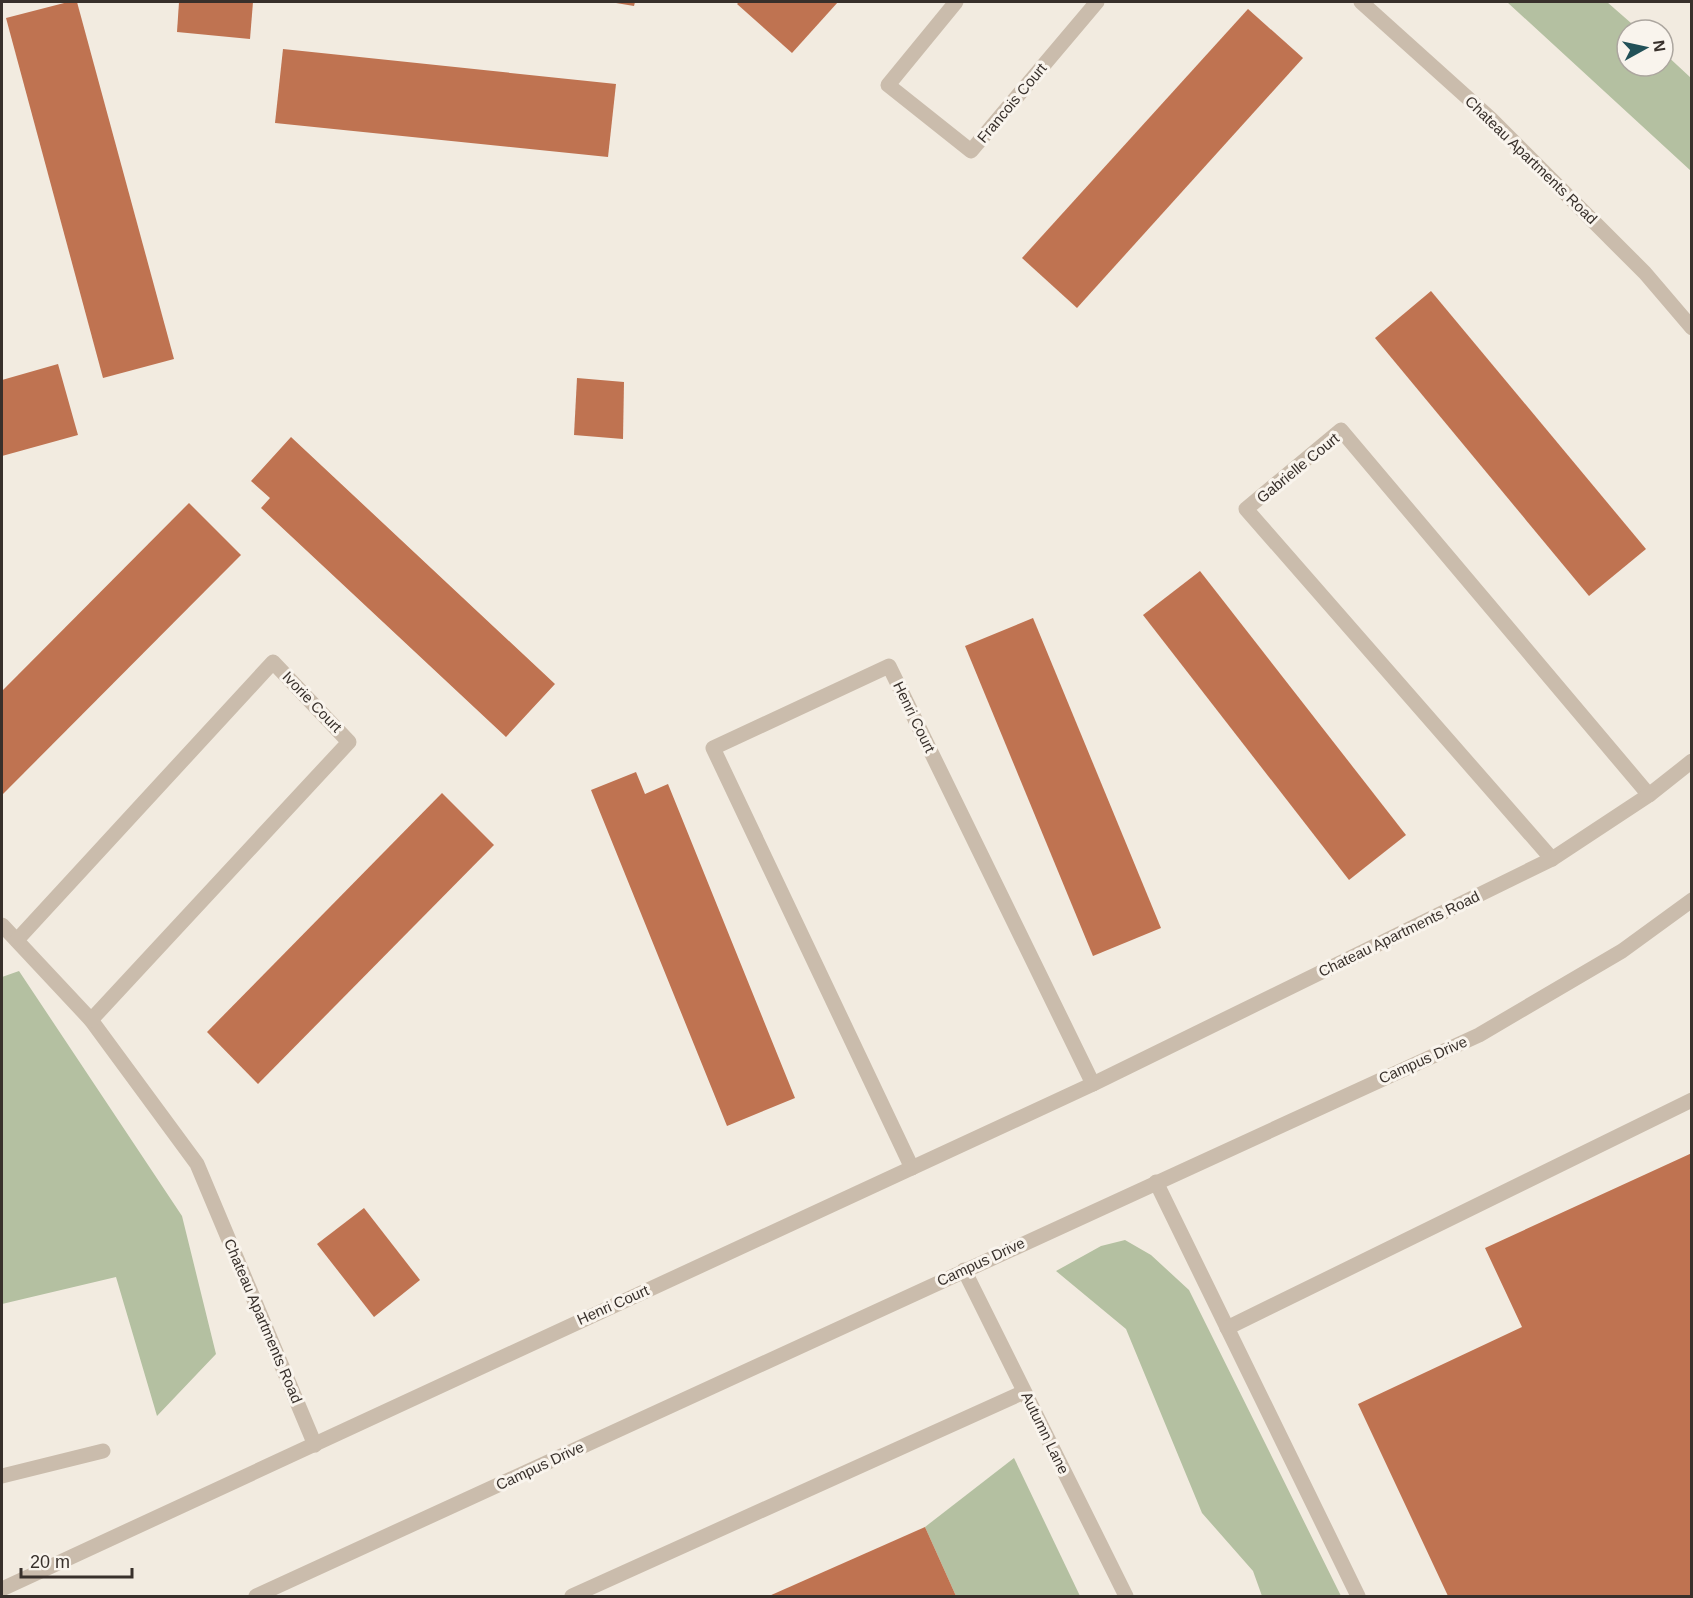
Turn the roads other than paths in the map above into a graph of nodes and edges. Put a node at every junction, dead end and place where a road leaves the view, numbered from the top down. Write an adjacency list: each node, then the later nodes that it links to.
1 (957, 2): 2 (street, Francois Court)
2 (1097, 2)
3 (1361, 2): 4 (street, Chateau Apartments Road)
4 (1692, 327)
5 (1692, 761): 6 (street, Chateau Apartments Road)
6 (1648, 795): 7 (street, Chateau Apartments Road); 7 (street, Gabrielle Court)
7 (1552, 860): 12 (street, Chateau Apartments Road)
8 (1692, 900): 15 (street, Campus Drive)
9 (2, 926): 10 (street, Chateau Apartments Road)
10 (17, 940): 11 (street, Chateau Apartments Road); 11 (street, Ivorie Court)
11 (91, 1020): 19 (street, Chateau Apartments Road)
12 (1093, 1084): 14 (street, Henri Court); 14 (street, Henri Court)
13 (1692, 1100): 17 (street)
14 (912, 1168): 19 (street, Henri Court)
15 (1156, 1182): 16 (street, Campus Drive); 17 (street)
16 (964, 1270): 18 (street, Autumn Lane); 23 (street, Campus Drive)
17 (1227, 1328): 26 (street)
18 (1024, 1392): 24 (street); 25 (street, Autumn Lane)
19 (315, 1445): 22 (street)
20 (103, 1451): 21 (street)
21 (2, 1476)
22 (2, 1589)
23 (256, 1596)
24 (572, 1596)
25 (1126, 1596)
26 (1358, 1596)

